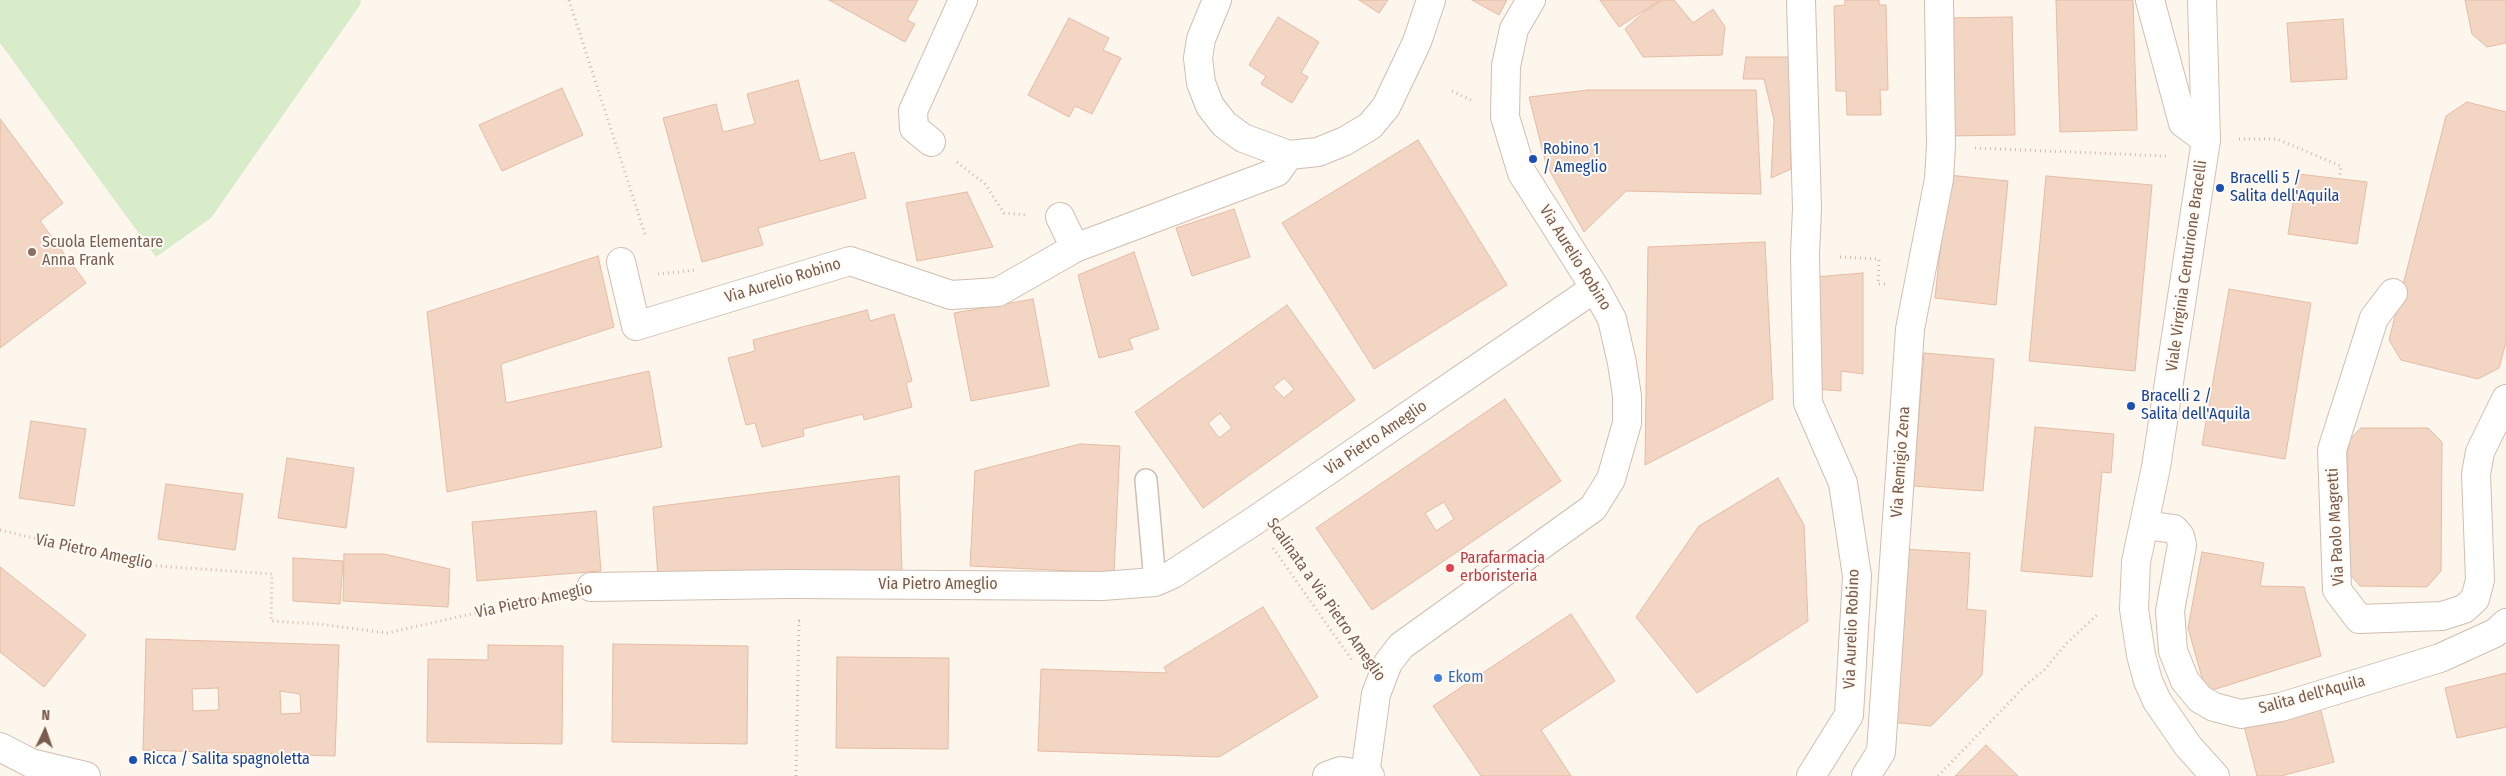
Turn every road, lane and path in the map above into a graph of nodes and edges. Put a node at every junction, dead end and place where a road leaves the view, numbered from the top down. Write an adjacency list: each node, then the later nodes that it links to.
1 (569, 0): 18 (path)
2 (963, 0): 12 (street)
3 (1217, 0): 14 (street)
4 (1431, 0): 14 (street)
5 (1531, 0): 24 (street, Via Aurelio Robino)
6 (1801, 0): 20 (street, Via Aurelio Robino)
7 (1939, 0): 13 (street, Via Remigio Zena)
8 (2150, 0): 11 (street)
9 (2202, 0): 11 (street, Viale Virginia Centurione Bracelli)
10 (2277, 139): 16 (path)
11 (2206, 140): 30 (street, Viale Virginia Centurione Bracelli)
12 (931, 142): 17 (path)
13 (1942, 146): 15 (path); 23 (street, Via Remigio Zena)
14 (1289, 156): 19 (street, Via Aurelio Robino)
15 (2166, 156)
16 (2340, 175)
17 (1060, 217): 19 (street)
18 (649, 246)
19 (1075, 248): 26 (street, Via Aurelio Robino)
20 (1806, 255): 23 (path); 43 (street, Via Aurelio Robino)
21 (621, 262): 26 (street, Via Aurelio Robino)
22 (655, 264): 26 (path)
23 (1918, 286): 44 (street, Via Remigio Zena)
24 (1595, 288): 29 (street, Via Pietro Ameglio); 37 (street, Via Aurelio Robino)
25 (2393, 293): 27 (street, Via Paolo Magretti)
26 (708, 303)
27 (2506, 399)
28 (1146, 480): 32 (lane)
29 (1254, 521): 32 (street, Via Pietro Ameglio); 37 (path, Scalinata a Via Pietro Ameglio)
30 (2145, 525): 36 (street, Salita dell'Aquila); 46 (street, Viale Virginia Centurione Bracelli)
31 (0, 530): 33 (path, Via Pietro Ameglio)
32 (1155, 582): 33 (street, Via Pietro Ameglio)
33 (591, 587)
34 (2104, 608): 45 (path)
35 (808, 621): 41 (path)
36 (2506, 623)
37 (1376, 694): 39 (street, Via Aurelio Robino)
38 (0, 747): 40 (street)
39 (1368, 775): 42 (street)
40 (86, 776)
41 (796, 776)
42 (1327, 776)
43 (1811, 776)
44 (1866, 776)
45 (1938, 776)
46 (2215, 776)

